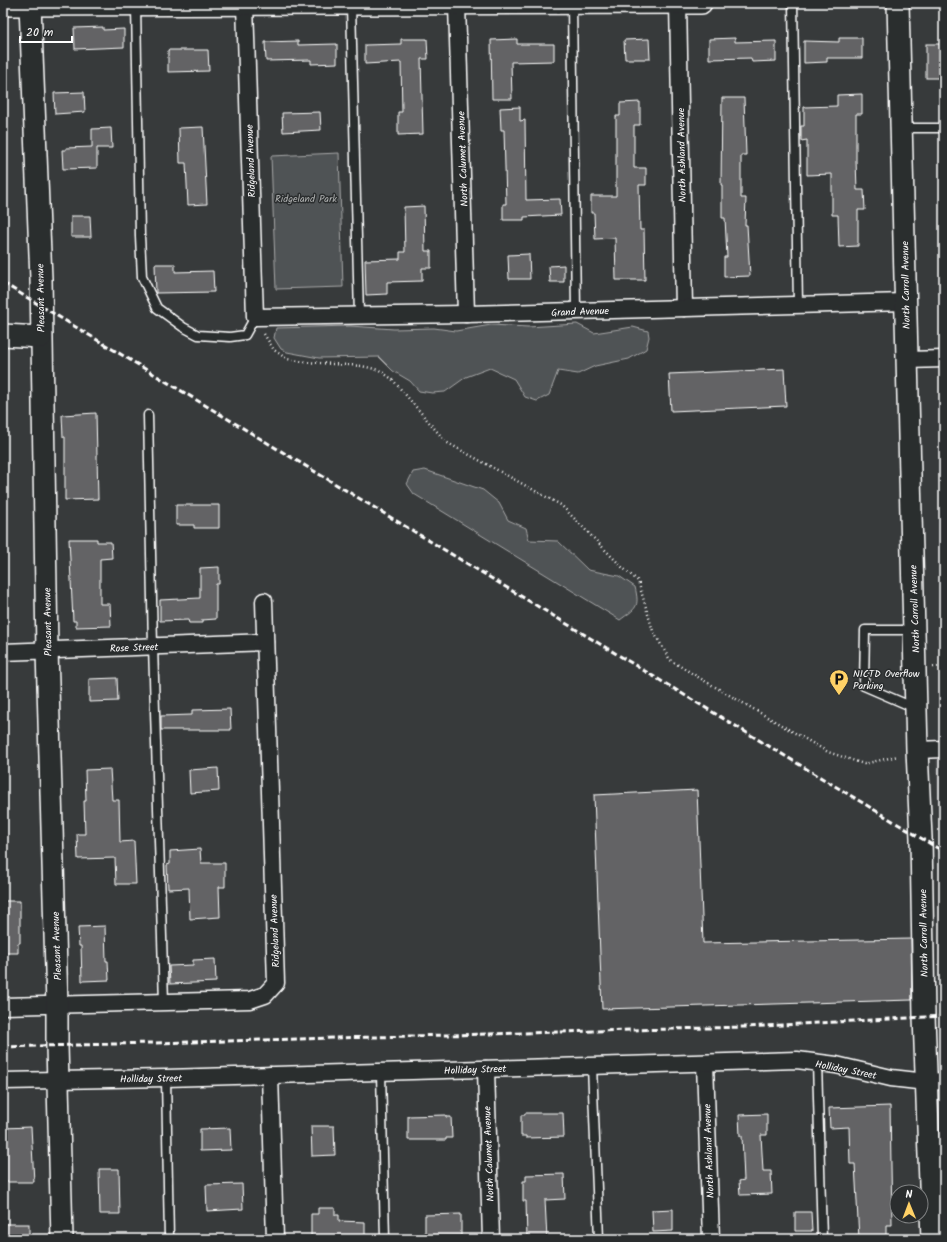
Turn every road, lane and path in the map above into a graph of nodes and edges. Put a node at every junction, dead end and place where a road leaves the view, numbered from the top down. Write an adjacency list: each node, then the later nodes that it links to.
1 (572, 3): 2 (street); 9 (street); 18 (lane)
2 (678, 3): 3 (street); 17 (street, North Ashland Avenue)
3 (701, 3)
4 (793, 3): 16 (lane)
5 (898, 3): 13 (street, North Carroll Avenue)
6 (98, 4): 10 (street); 11 (street)
7 (245, 4): 8 (street); 11 (street); 21 (street, Ridgeland Avenue)
8 (351, 4): 9 (street); 20 (lane)
9 (457, 4): 19 (street, North Calumet Avenue)
10 (30, 5): 12 (street); 23 (street, Pleasant Avenue)
11 (136, 5): 21 (lane)
12 (3, 6)
13 (901, 128): 14 (lane); 15 (street, North Carroll Avenue)
14 (944, 128)
15 (906, 302): 16 (street, Grand Avenue); 25 (street, North Carroll Avenue)
16 (798, 305): 17 (street, Grand Avenue)
17 (684, 308): 18 (street, Grand Avenue)
18 (576, 311): 19 (street, Grand Avenue)
19 (466, 314): 20 (street, Grand Avenue)
20 (359, 316): 21 (street, Grand Avenue)
21 (255, 318): 35 (path)
22 (3, 335): 23 (street)
23 (41, 337): 31 (street, Pleasant Avenue)
24 (944, 359): 25 (street)
25 (907, 360): 28 (street, North Carroll Avenue)
26 (148, 415): 30 (lane)
27 (264, 601): 29 (street, Ridgeland Avenue)
28 (914, 630): 33 (street, North Carroll Avenue); 33 (lane)
29 (265, 642): 30 (street, Rose Street); 36 (street, Ridgeland Avenue)
30 (153, 646): 31 (street, Rose Street); 36 (lane)
31 (47, 650): 32 (street, Rose Street); 37 (street, Pleasant Avenue)
32 (3, 652)
33 (916, 708): 35 (street, North Carroll Avenue)
34 (944, 749): 35 (street)
35 (917, 750): 48 (street, North Carroll Avenue)
36 (164, 1002): 37 (street, Ridgeland Avenue)
37 (57, 1005): 38 (street, Ridgeland Avenue); 46 (street, Pleasant Avenue)
38 (3, 1006)
39 (817, 1062): 40 (street, Holliday Street); 48 (street, Holliday Street); 56 (lane)
40 (705, 1063): 41 (street, Holliday Street); 55 (street, North Ashland Avenue)
41 (592, 1066): 42 (street, Holliday Street); 54 (lane)
42 (486, 1069): 43 (street, Holliday Street); 53 (street, North Calumet Avenue)
43 (381, 1072): 44 (street, Holliday Street); 52 (lane)
44 (270, 1075): 45 (street, Holliday Street); 51 (street)
45 (166, 1078): 46 (street, Holliday Street); 50 (lane)
46 (58, 1080): 47 (street, Holliday Street); 49 (street, Pleasant Avenue)
47 (3, 1081)
48 (935, 1082): 57 (street, North Carroll Avenue)
49 (62, 1239)
50 (169, 1239)
51 (275, 1239)
52 (385, 1239)
53 (491, 1239)
54 (599, 1239)
55 (711, 1239)
56 (822, 1239)
57 (932, 1239)

